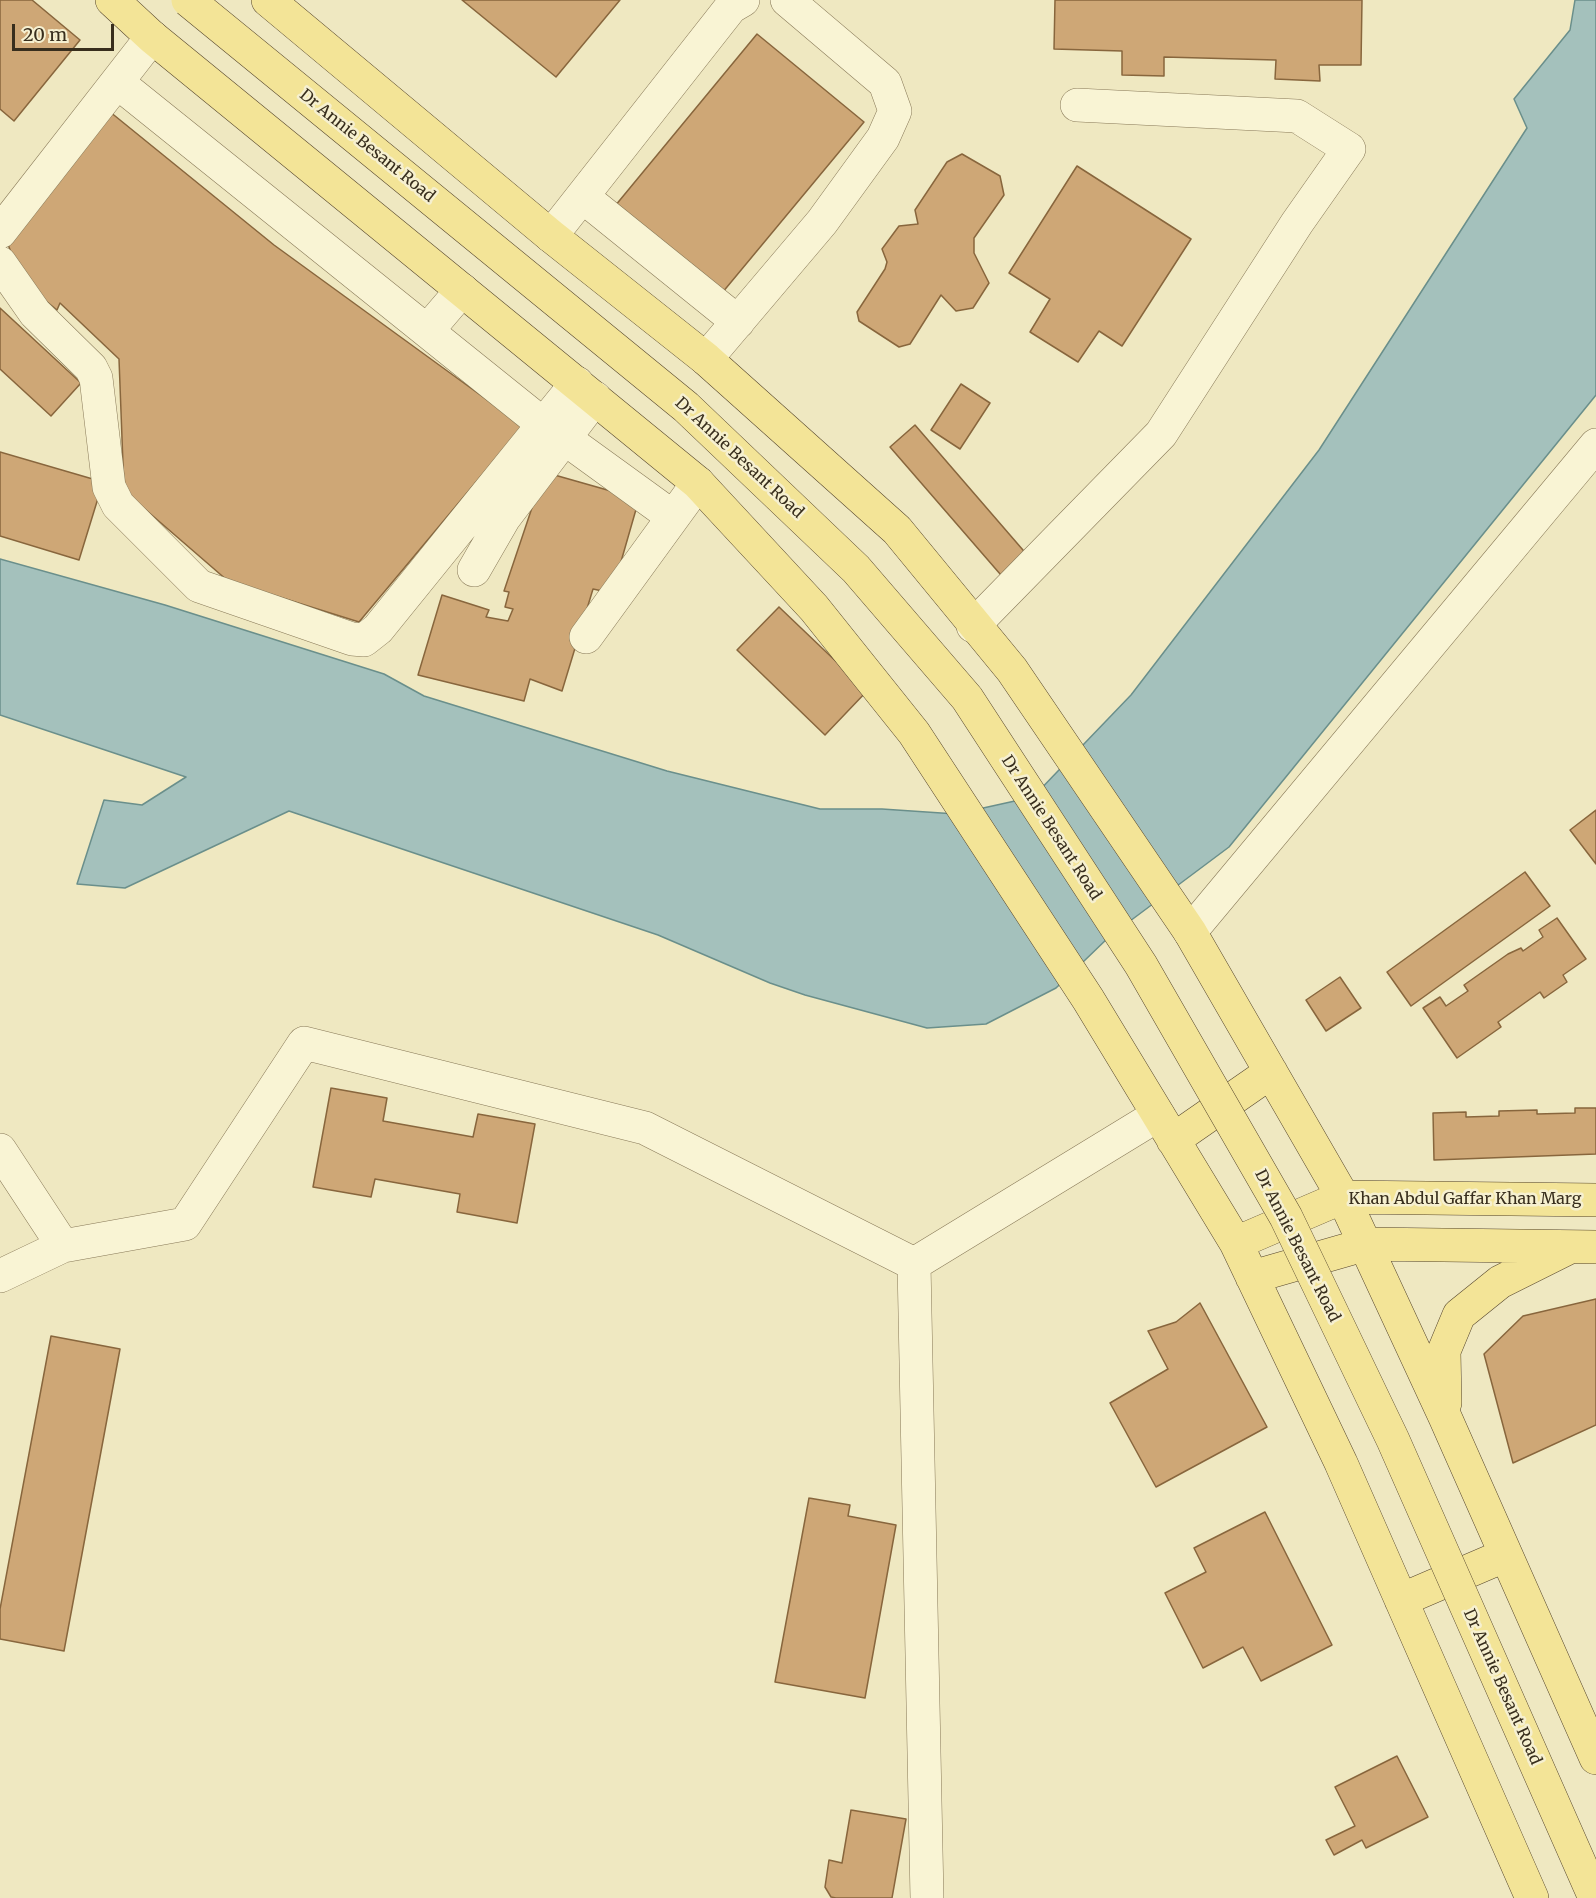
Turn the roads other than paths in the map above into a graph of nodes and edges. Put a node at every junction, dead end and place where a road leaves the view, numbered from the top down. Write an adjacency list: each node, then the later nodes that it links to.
1 (112, 0): 6 (main road)
2 (188, 0): 44 (main road, Dr Annie Besant Road, bridge)
3 (268, 0): 11 (main road)
4 (743, 0): 9 (street)
5 (787, 0): 14 (street)
6 (152, 37): 7 (street); 13 (main road)
7 (117, 82): 10 (street); 15 (street)
8 (1077, 105): 23 (street)
9 (583, 197): 11 (street); 14 (street)
10 (0, 232)
11 (550, 236): 16 (main road)
12 (0, 263): 18 (street)
13 (462, 290): 15 (street); 17 (main road)
14 (738, 322): 16 (street)
15 (427, 331): 18 (street)
16 (706, 359): 23 (main road)
17 (586, 390): 18 (street); 20 (main road)
18 (554, 432): 21 (street); 22 (street)
19 (1596, 445): 25 (street)
20 (698, 483): 21 (street); 27 (main road)
21 (673, 518): 24 (street)
22 (474, 570)
23 (973, 626): 25 (main road)
24 (586, 637)
25 (1190, 932): 26 (main road)
26 (1271, 1072): 27 (main road); 29 (main road)
27 (1166, 1127): 31 (main road); 35 (street)
28 (0, 1150): 33 (street)
29 (1343, 1197): 30 (main road, Khan Abdul Gaffar Khan Marg); 31 (main road, Khan Abdul Gaffar Khan Marg); 32 (main road)
30 (1596, 1200)
31 (1236, 1243): 37 (main road)
32 (1367, 1244): 34 (main road); 37 (main road); 38 (main road)
33 (63, 1246): 35 (street); 36 (street)
34 (1583, 1247): 38 (main road)
35 (914, 1264): 42 (street)
36 (0, 1276)
37 (1252, 1277): 40 (main road)
38 (1445, 1417): 39 (main road)
39 (1506, 1555): 40 (main road); 41 (main road)
40 (1401, 1600): 43 (main road)
41 (1596, 1758)
42 (927, 1898)
43 (1532, 1898)
44 (1595, 1898)

